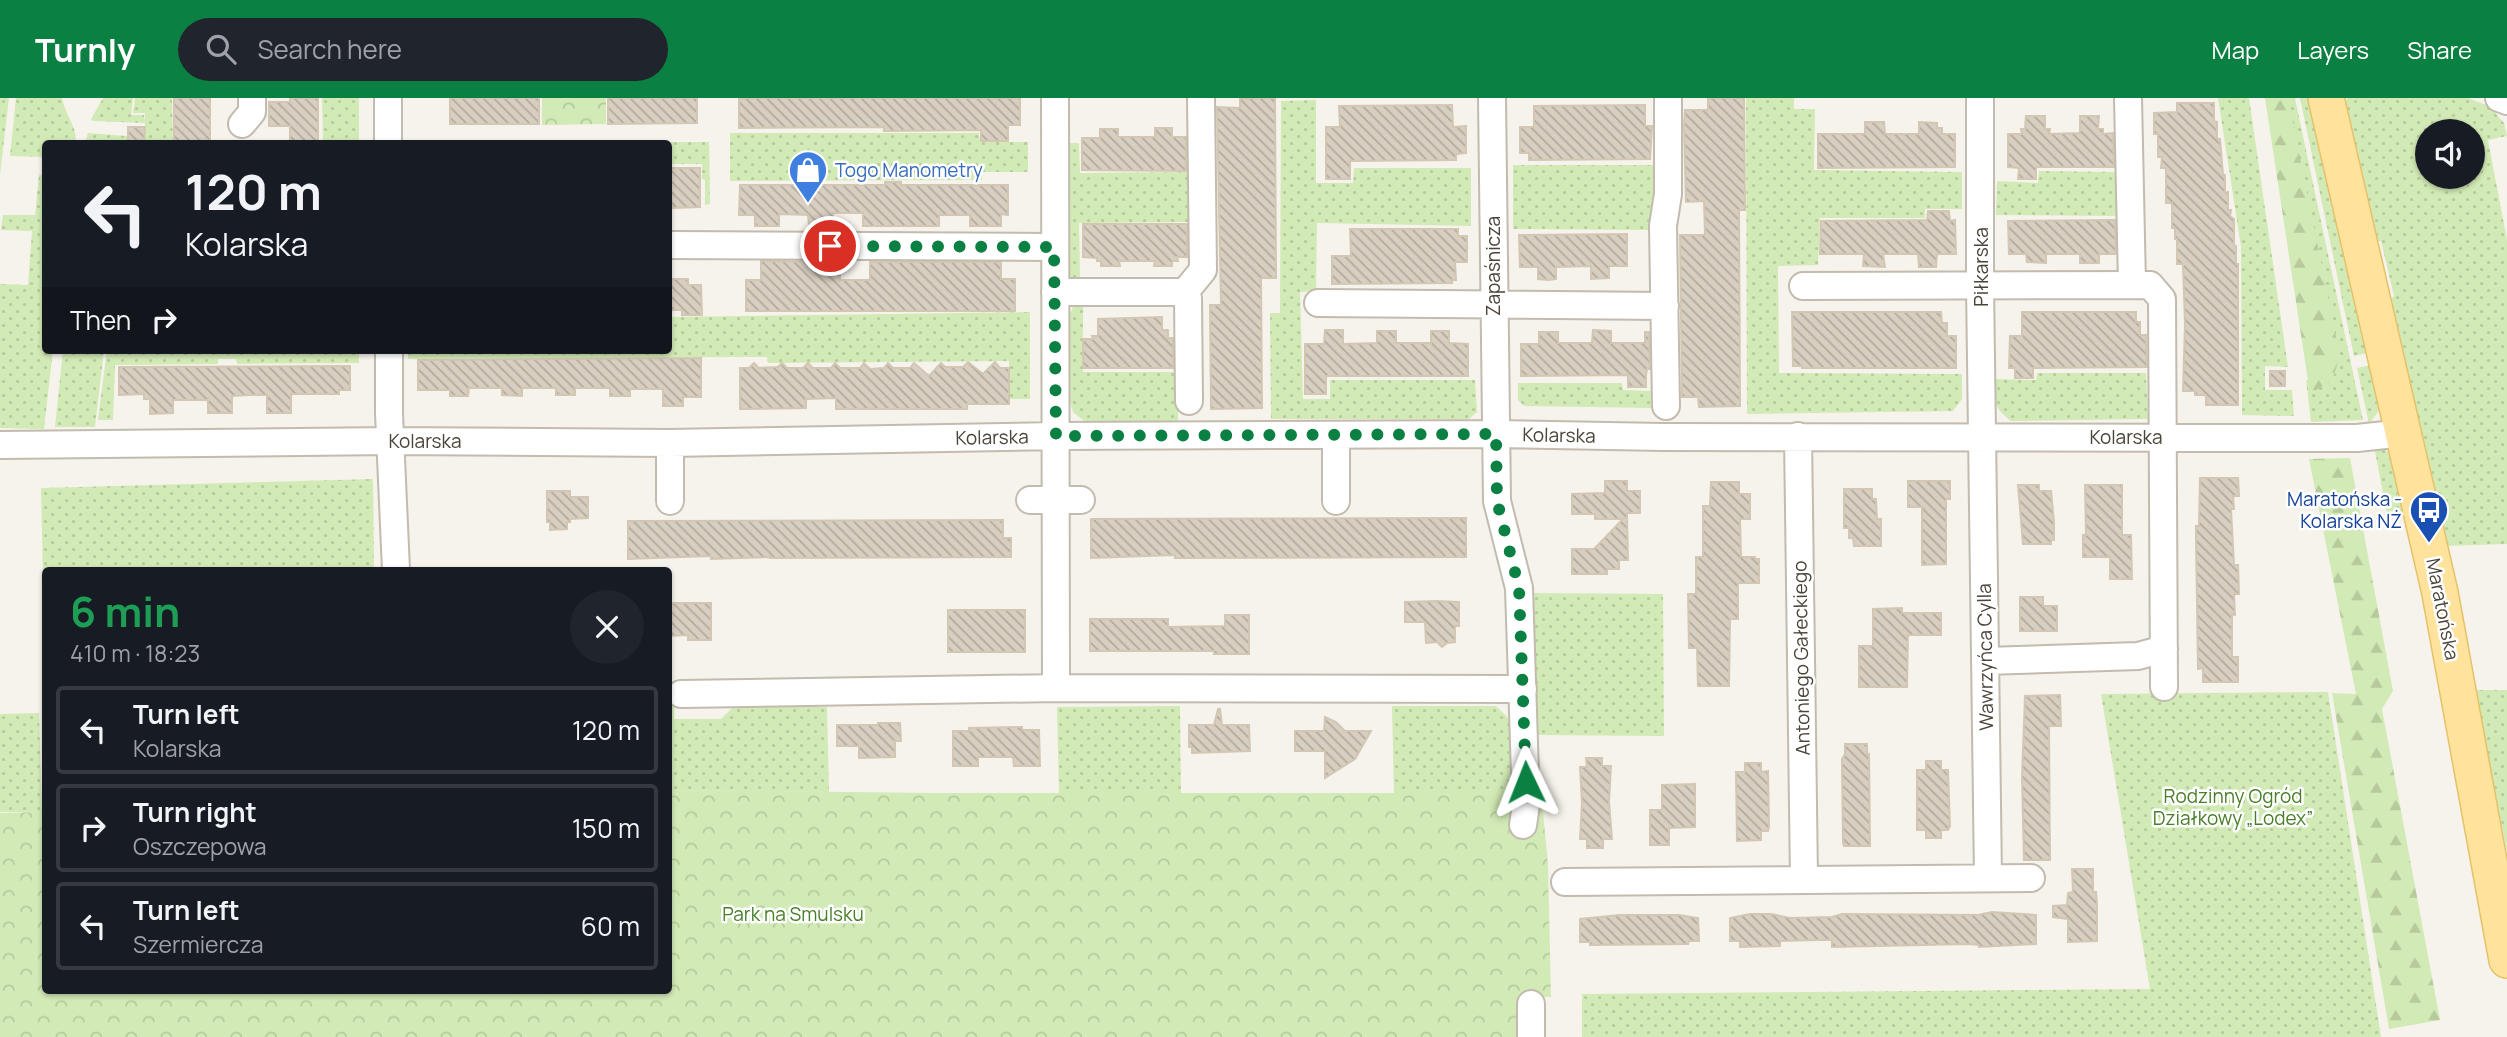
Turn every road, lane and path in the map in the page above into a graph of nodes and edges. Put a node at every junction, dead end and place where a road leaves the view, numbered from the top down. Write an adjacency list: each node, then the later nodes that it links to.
1 (252, 98): 12 (street)
2 (388, 98): 13 (street)
3 (1055, 98): 15 (street)
4 (1201, 98): 20 (street)
5 (1492, 98): 22 (street, Zapaśnicza)
6 (1668, 98): 23 (street)
7 (1980, 98): 16 (street, Piłkarska)
8 (2128, 98): 17 (street)
9 (2326, 98): 27 (main road, Maratońska)
10 (2499, 98): 11 (street)
11 (2507, 101)
12 (242, 124)
13 (388, 140)
14 (672, 246): 15 (street)
15 (1054, 247): 19 (street)
16 (1980, 285): 17 (street); 18 (street); 32 (street, Piłkarska)
17 (2132, 285): 33 (street)
18 (1803, 286)
19 (1055, 292): 20 (street); 30 (street)
20 (1185, 292): 25 (street)
21 (1318, 303): 22 (street)
22 (1494, 305): 23 (street); 28 (street, Zapaśnicza)
23 (1665, 306): 26 (street)
24 (389, 354): 34 (street)
25 (1189, 401)
26 (1666, 406)
27 (2404, 433): 33 (street, Kolarska); 53 (main road, Maratońska)
28 (1496, 434): 29 (street, Kolarska); 31 (street, Kolarska); 46 (street, Zapaśnicza)
29 (1336, 435): 30 (street, Kolarska); 40 (street)
30 (1056, 436): 35 (street, Kolarska); 38 (street)
31 (1798, 436): 32 (street, Kolarska); 51 (street, Antoniego Gałeckiego)
32 (1982, 436): 33 (street, Kolarska); 43 (street, Wawrzyńca Cylla)
33 (2162, 438): 42 (street)
34 (391, 441): 35 (street, Kolarska); 36 (street, Kolarska); 41 (street)
35 (670, 443): 39 (street)
36 (0, 445)
37 (1030, 500): 38 (street)
38 (1068, 500): 45 (street)
39 (670, 501)
40 (1336, 501)
41 (396, 567)
42 (2164, 649): 43 (street); 44 (street)
43 (1985, 661): 49 (street, Wawrzyńca Cylla)
44 (2164, 687)
45 (1056, 688): 46 (street); 47 (street)
46 (1523, 689): 48 (street, Zapaśnicza)
47 (681, 694)
48 (1523, 825)
49 (1988, 878): 50 (street); 51 (street)
50 (2031, 878)
51 (1804, 879): 52 (street)
52 (1564, 882)
53 (2507, 960)
54 (1531, 1004): 55 (street)
55 (1531, 1037)

